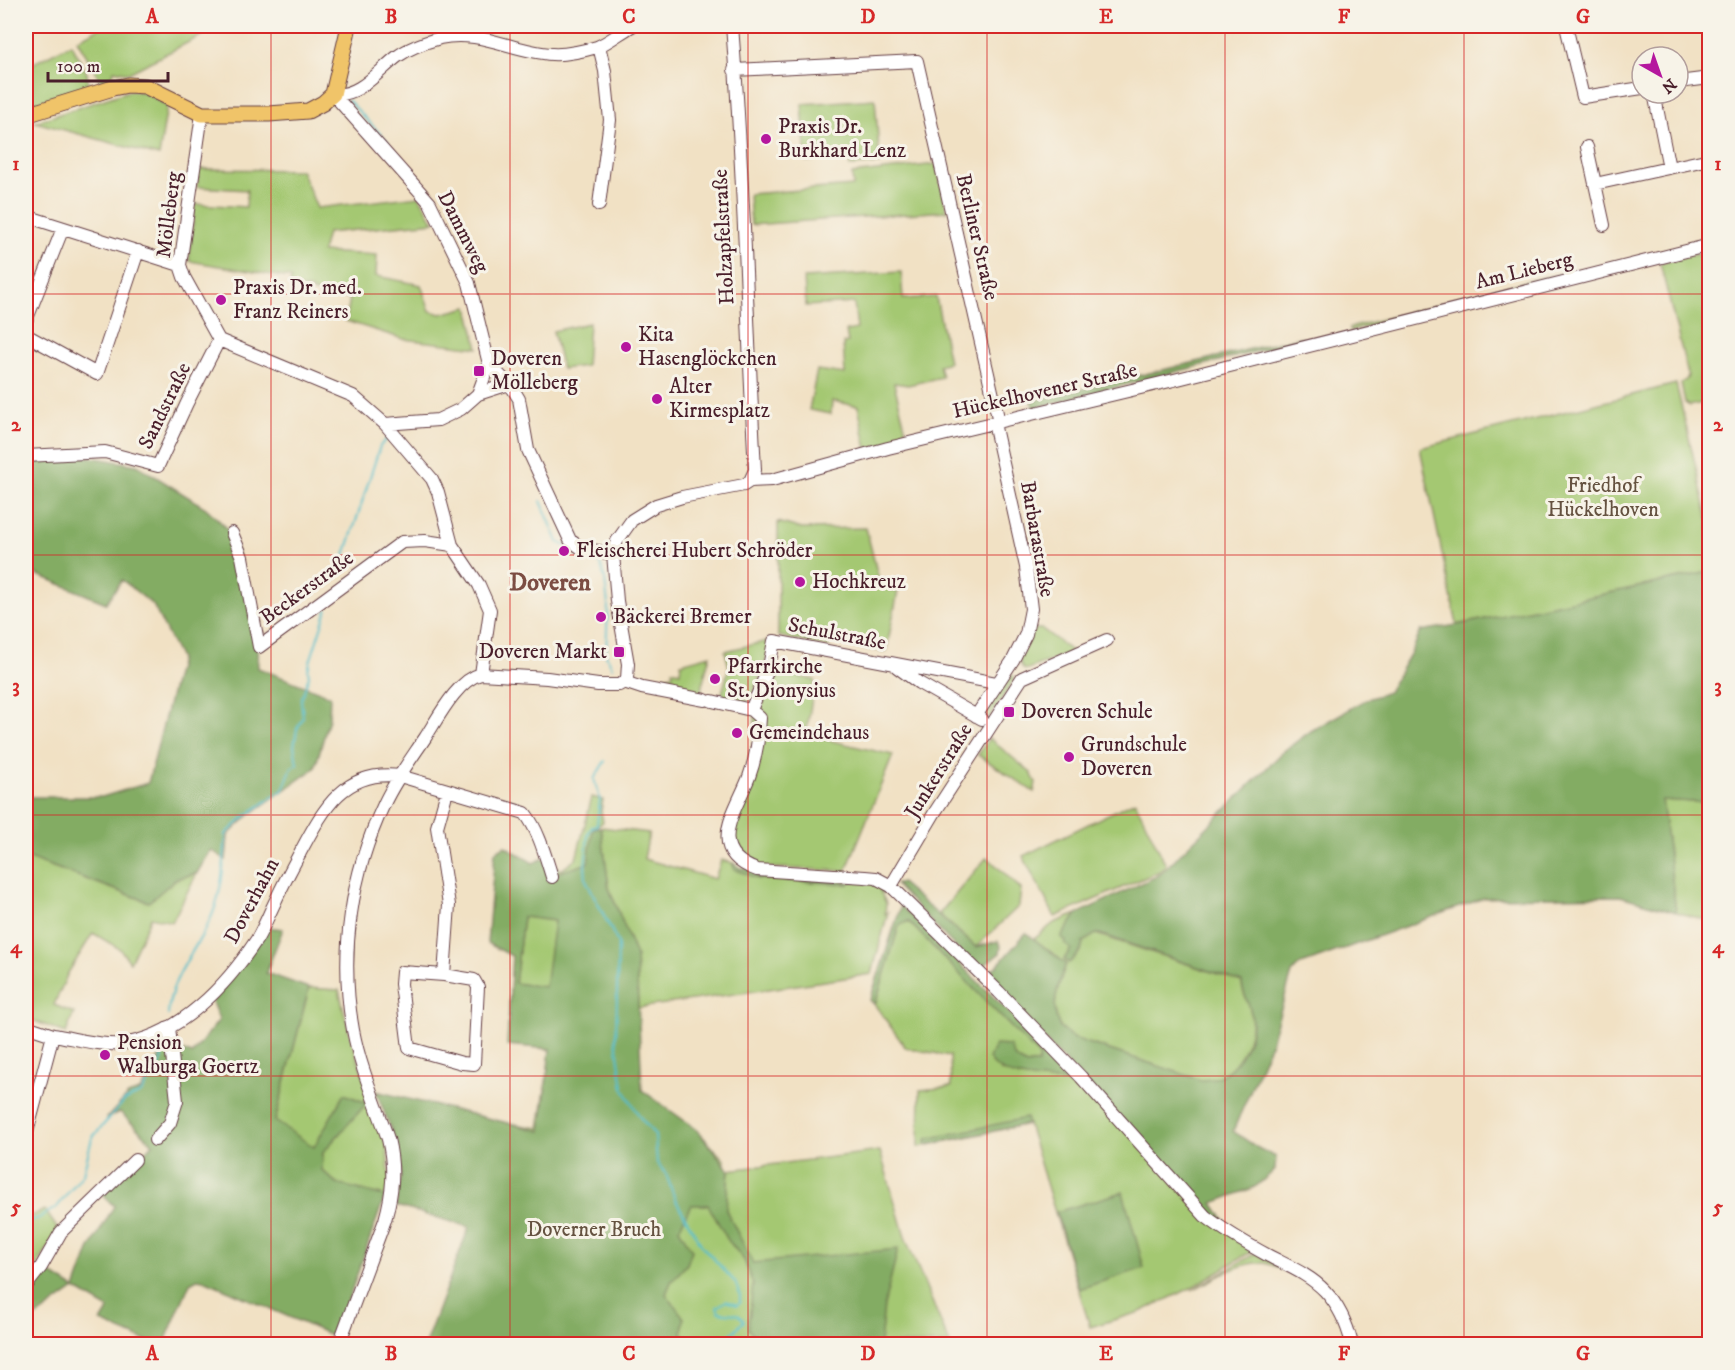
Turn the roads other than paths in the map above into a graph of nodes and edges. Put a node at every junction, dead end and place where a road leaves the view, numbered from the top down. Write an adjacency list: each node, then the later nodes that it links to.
1 (349, 26): 10 (main road)
2 (632, 26): 5 (street)
3 (732, 26): 6 (street, Holzapfelstraße)
4 (1566, 26): 9 (street)
5 (599, 46): 10 (street); 18 (street)
6 (734, 70): 32 (street, Berliner Straße); 35 (street, Holzapfelstraße)
7 (1710, 78): 8 (street)
8 (1690, 80)
9 (1630, 90)
10 (341, 94): 12 (main road); 29 (street, Dammweg)
11 (1656, 105): 16 (street)
12 (202, 114): 13 (main road); 24 (street, Mölleberg)
13 (26, 115)
14 (1587, 147): 17 (street)
15 (1710, 159): 16 (street)
16 (1669, 168): 17 (street)
17 (1595, 184): 20 (street)
18 (599, 205)
19 (26, 216): 21 (street)
20 (1604, 225)
21 (63, 228): 23 (street); 25 (street)
22 (1710, 244): 27 (street, Am Lieberg)
23 (138, 251): 24 (street); 26 (street)
24 (180, 264): 28 (street, Mölleberg)
25 (26, 321)
26 (26, 335)
27 (1348, 335): 32 (street, Hückelhovener Straße)
28 (219, 340): 33 (street); 34 (street, Sandstraße)
29 (489, 364): 30 (street); 31 (street)
30 (509, 384): 31 (street); 38 (street)
31 (478, 394): 33 (street)
32 (997, 422): 35 (street, Hückelhovener Straße); 40 (street, Barbarastraße)
33 (385, 424): 37 (street)
34 (26, 456)
35 (750, 481): 38 (street, Hückelhovener Straße)
36 (232, 533): 37 (street, Beckerstraße)
37 (452, 545): 42 (street)
38 (613, 554): 44 (street)
39 (1107, 640): 43 (street)
40 (1013, 660): 43 (street); 45 (street, Barbarastraße)
41 (893, 665): 45 (street, Schulstraße); 46 (street, Schulstraße); 47 (street, Schulstraße)
42 (481, 674): 44 (street); 49 (street)
43 (1022, 678): 48 (street, Junkerstraße)
44 (624, 682): 46 (street)
45 (996, 683): 47 (street, Barbarastraße)
46 (751, 710): 52 (street)
47 (976, 716): 48 (street, Schulstraße)
48 (992, 724): 52 (street, Junkerstraße)
49 (400, 776): 50 (street); 55 (street, Doverhahn); 61 (street)
50 (447, 790): 51 (street); 53 (street)
51 (552, 877)
52 (891, 886): 62 (street)
53 (444, 975): 53 (street)
54 (26, 1026): 56 (street, Doverhahn)
55 (169, 1027): 56 (street, Doverhahn); 58 (street)
56 (53, 1035): 57 (street)
57 (26, 1136)
58 (156, 1140)
59 (135, 1160): 60 (street)
60 (26, 1286)
61 (339, 1344)
62 (1352, 1344)

